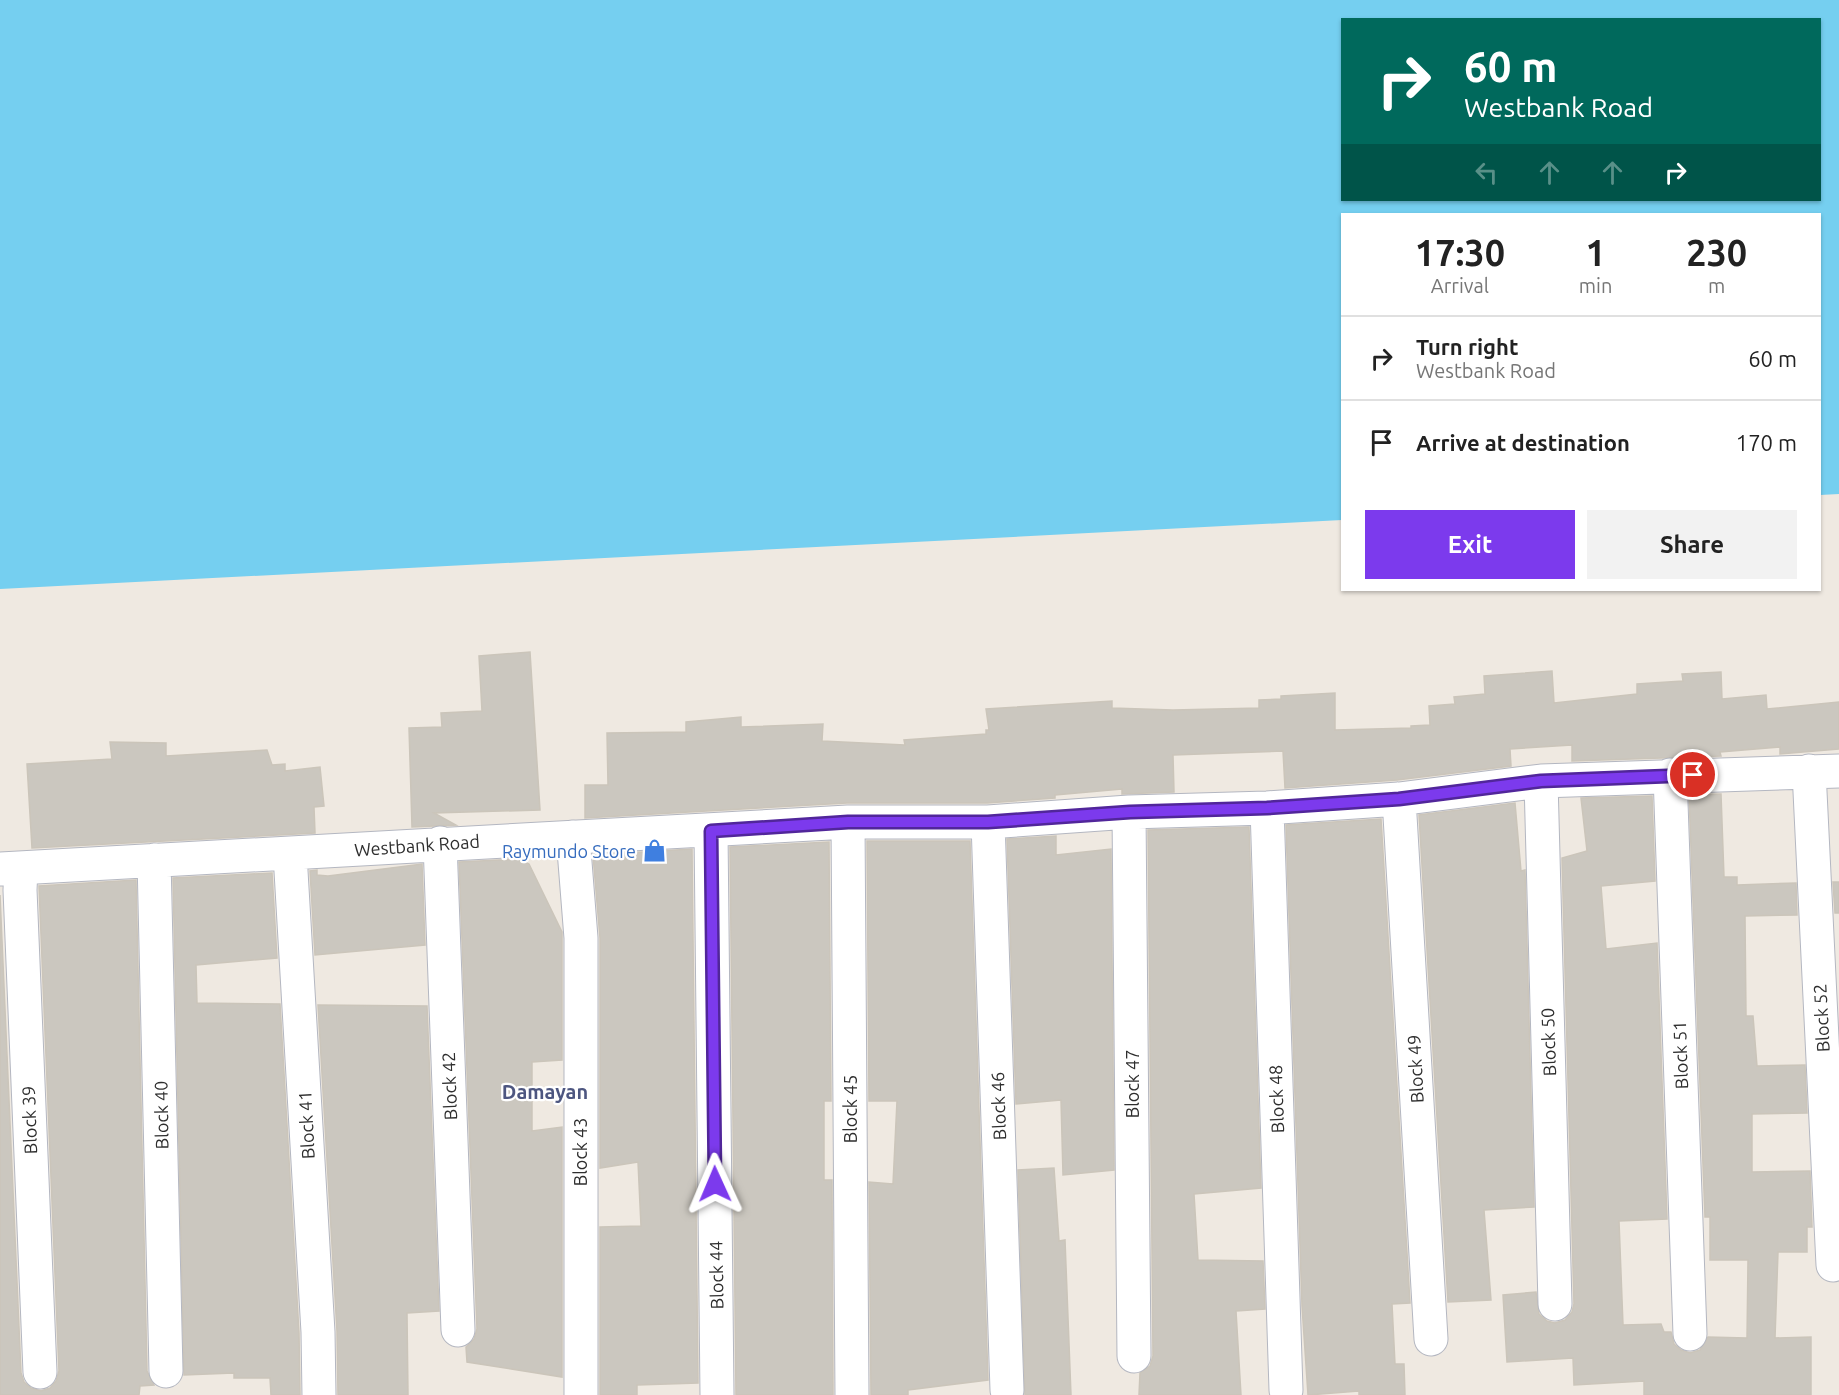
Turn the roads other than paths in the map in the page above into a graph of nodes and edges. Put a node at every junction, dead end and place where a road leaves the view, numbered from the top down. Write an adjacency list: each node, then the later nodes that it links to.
1 (1824, 771): 2 (street, Westbank Road); 15 (street, Block 52)
2 (1670, 775): 3 (street, Westbank Road); 18 (street, Block 51)
3 (1541, 781): 4 (street, Westbank Road); 16 (street, Block 50)
4 (1399, 799): 5 (street, Westbank Road); 19 (street, Block 49)
5 (1267, 808): 6 (street, Westbank Road); 24 (street, Block 48)
6 (1130, 812): 8 (street, Westbank Road); 20 (street, Block 47)
7 (848, 822): 8 (street, Westbank Road); 9 (street, Westbank Road); 28 (street, Block 45)
8 (988, 822): 23 (street, Block 46)
9 (711, 831): 10 (street, Westbank Road); 27 (street, Block 44)
10 (573, 837): 11 (street, Westbank Road); 26 (street, Block 43)
11 (440, 843): 12 (street, Westbank Road); 17 (street, Block 42)
12 (290, 854): 13 (street, Westbank Road); 25 (street, Block 41)
13 (154, 860): 14 (street, Westbank Road); 21 (street, Block 40)
14 (11, 868): 22 (street, Block 39)
15 (1833, 1265)
16 (1555, 1304)
17 (458, 1330)
18 (1690, 1334)
19 (1431, 1339)
20 (1134, 1356)
21 (166, 1371)
22 (40, 1372)
23 (1007, 1390)
24 (1286, 1390)
25 (319, 1395)
26 (581, 1395)
27 (717, 1395)
28 (852, 1395)

